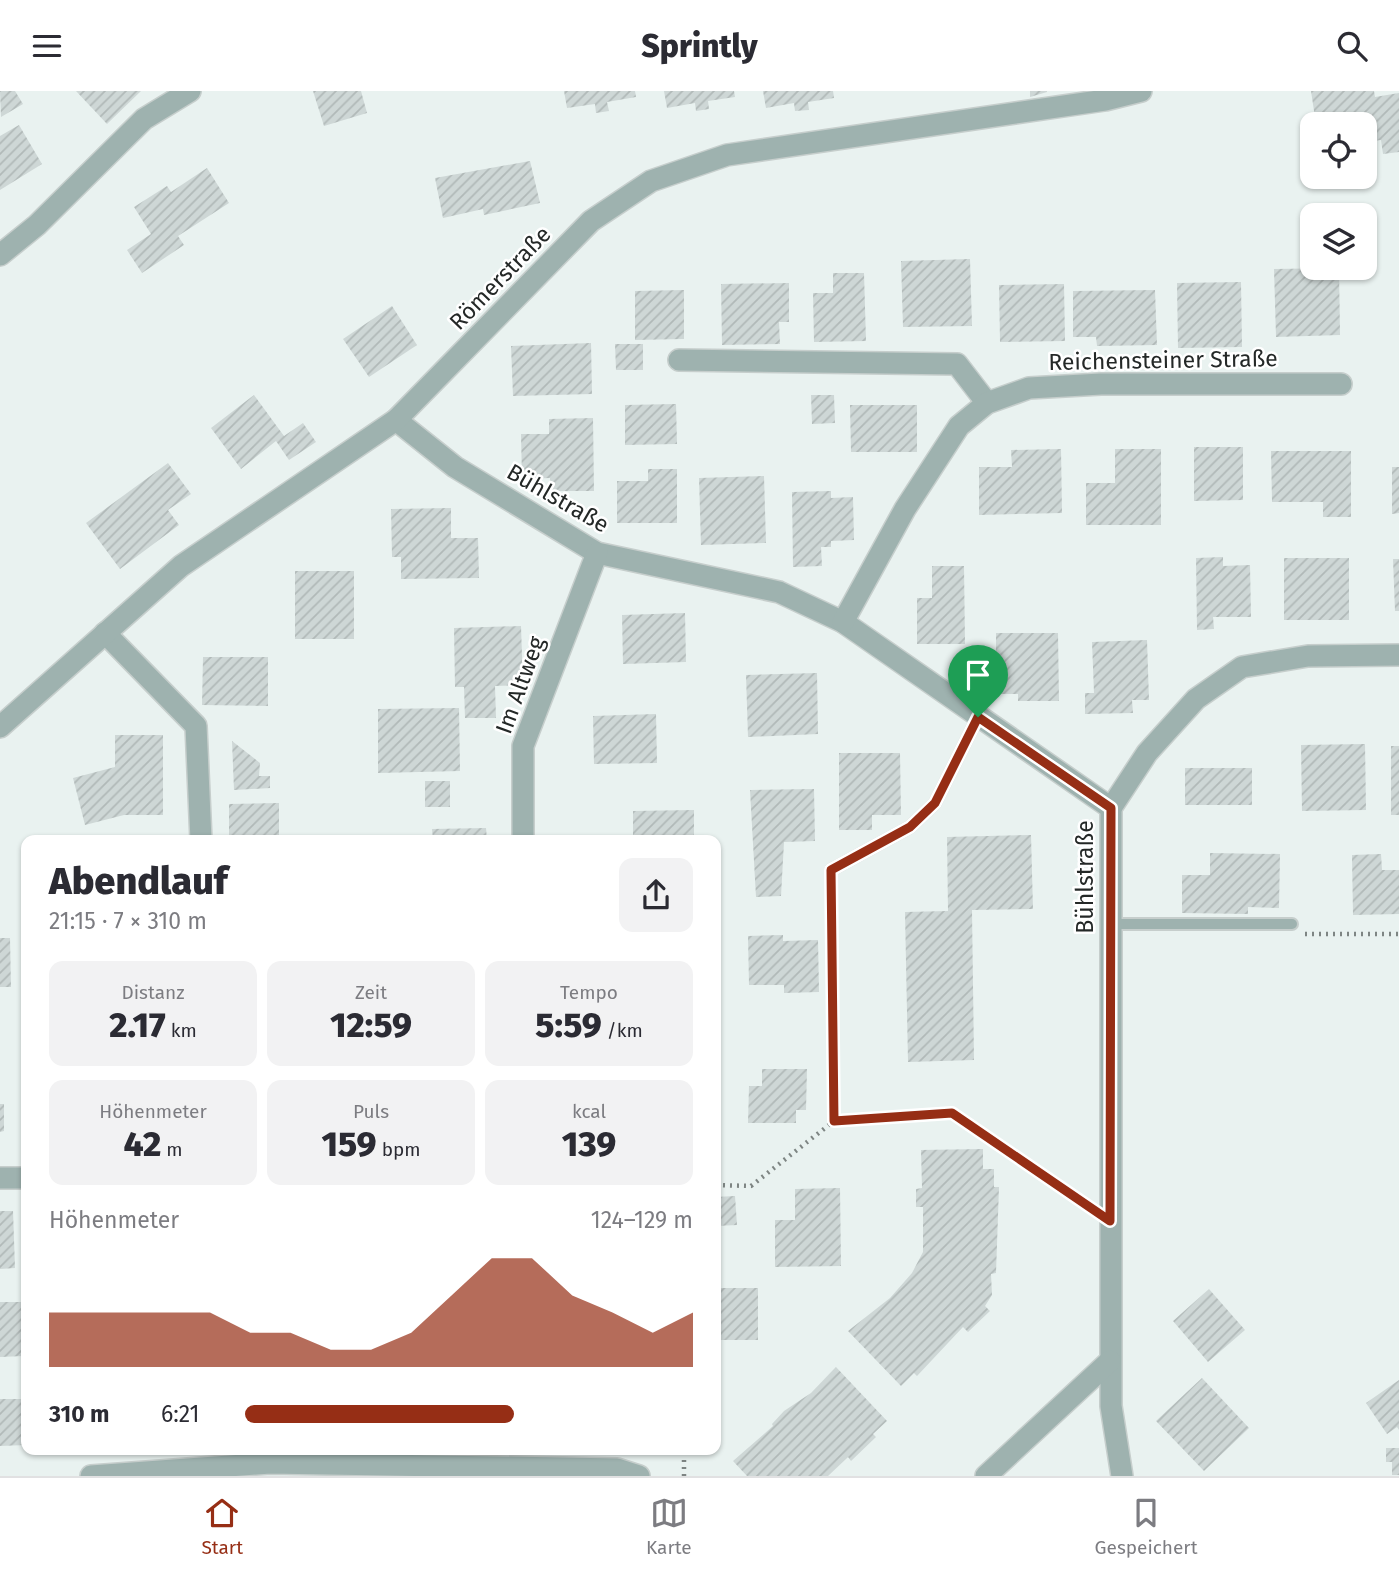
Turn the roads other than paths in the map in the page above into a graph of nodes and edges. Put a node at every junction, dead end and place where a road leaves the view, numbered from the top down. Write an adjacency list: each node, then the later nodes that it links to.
1 (190, 91): 3 (street)
2 (1141, 91): 7 (street, Römerstraße)
3 (0, 255)
4 (679, 360): 6 (street)
5 (1341, 384): 6 (street, Reichensteiner Straße)
6 (987, 403): 9 (street, Reichensteiner Straße)
7 (396, 420): 8 (street, Bühlstraße); 10 (street, Römerstraße)
8 (597, 553): 9 (street, Bühlstraße); 16 (street, Im Altweg)
9 (843, 622): 12 (street, Bühlstraße)
10 (105, 633): 13 (street, Römerstraße); 15 (street)
11 (1399, 656): 14 (street)
12 (978, 717): 14 (street, Bühlstraße); 17 (lane)
13 (0, 727)
14 (1111, 808): 18 (street, Bühlstraße)
15 (201, 835)
16 (523, 835)
17 (831, 870)
18 (1111, 924): 19 (lane); 22 (street, Bühlstraße)
19 (1292, 924)
20 (0, 1178): 21 (street)
21 (21, 1178)
22 (1110, 1361): 25 (street); 26 (street, Bühlstraße)
23 (91, 1476): 24 (street)
24 (639, 1476)
25 (986, 1476)
26 (1122, 1476)

